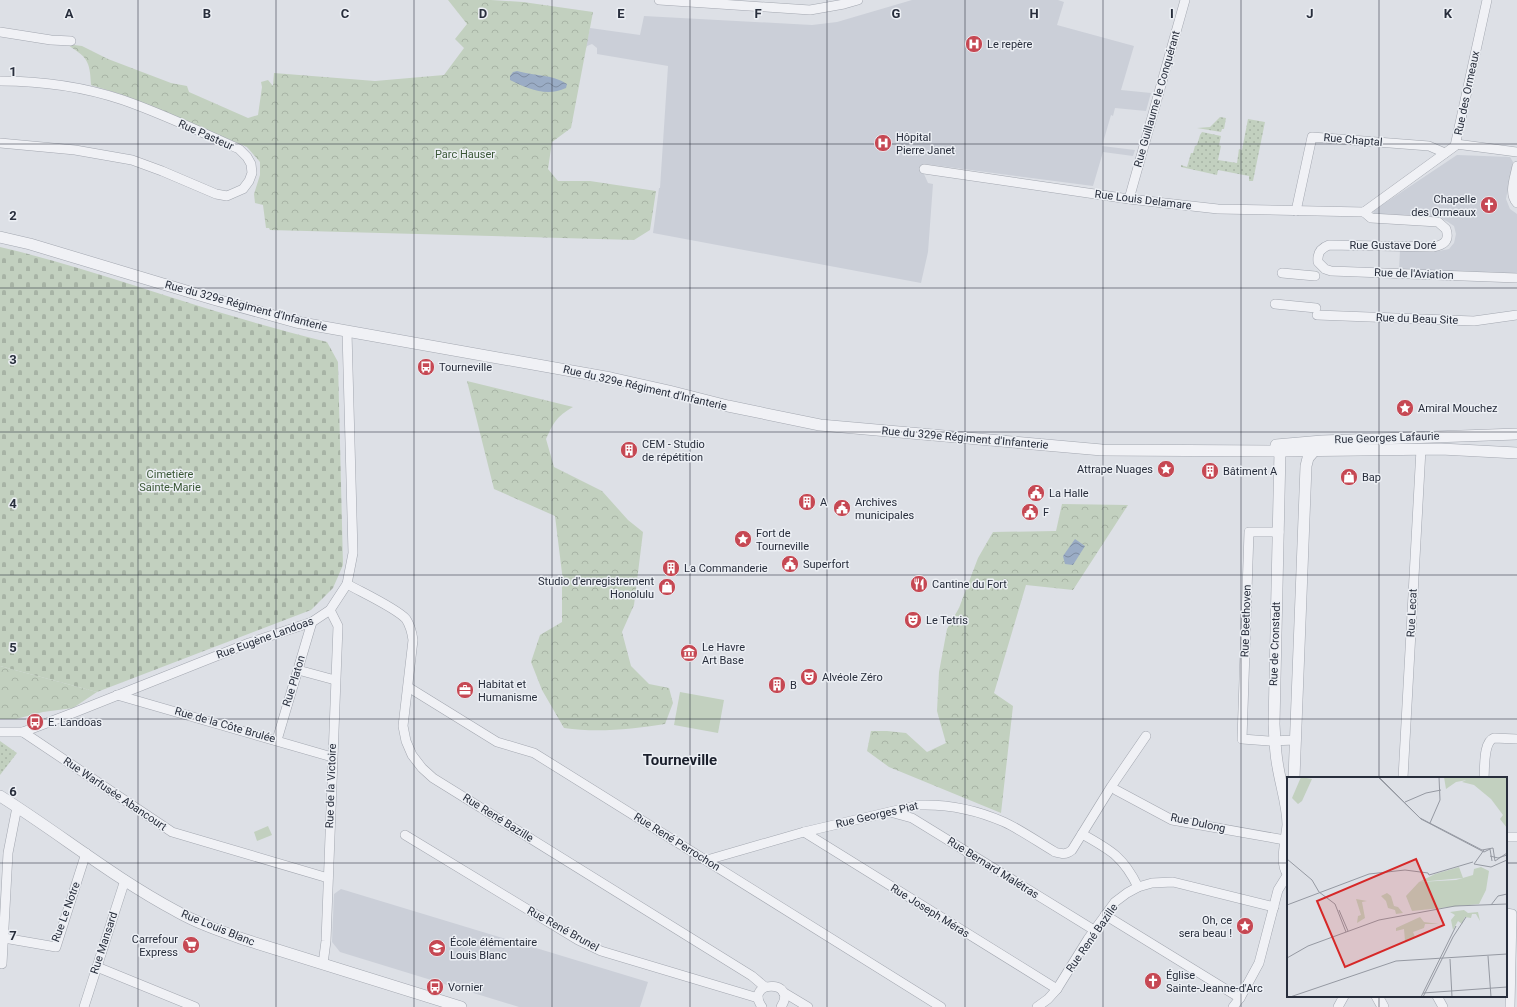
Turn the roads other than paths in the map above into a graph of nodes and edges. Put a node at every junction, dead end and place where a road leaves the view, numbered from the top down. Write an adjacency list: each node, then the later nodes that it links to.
1 (659, 0): 2 (street)
2 (858, 0)
3 (1185, 0): 14 (street, Rue Guillaume le Conquérant)
4 (1487, 0): 9 (street, Rue des Ormeaux)
5 (0, 32): 6 (street)
6 (71, 41)
7 (0, 81): 8 (street, Rue Pasteur)
8 (0, 143)
9 (1456, 144): 10 (street); 11 (street, Rue des Ormeaux)
10 (1517, 152)
11 (1445, 153): 16 (street, Rue Chaptal); 17 (street, Rue des Ormeaux)
12 (1517, 166): 15 (street)
13 (924, 170): 14 (street, Rue Louis Delamare)
14 (1129, 199): 16 (street, Rue Louis Delamare)
15 (1516, 202)
16 (1296, 210): 17 (street, Rue Louis Delamare)
17 (1364, 212): 19 (street, Rue Gustave Doré)
18 (0, 237): 27 (street, Rue du 329e Régiment d'Infanterie)
19 (1318, 259): 22 (street, Rue de l'Aviation)
20 (1282, 273): 21 (street)
21 (1315, 276)
22 (1504, 277): 23 (street, Rue de l'Aviation); 24 (street)
23 (1517, 278)
24 (1517, 284)
25 (1275, 304): 26 (street, Rue du Beau Site)
26 (1517, 315)
27 (347, 332): 31 (street, Rue du 329e Régiment d'Infanterie); 36 (street, Rue Eugène Landoas)
28 (1517, 434): 29 (street, Rue Georges Lafaurie)
29 (1300, 442): 31 (street, Rue Georges Lafaurie); 32 (street)
30 (1421, 449): 33 (street, Rue Georges Lafaurie); 34 (street, Rue Georges Lafaurie); 52 (street, Rue Lecat)
31 (1259, 451): 32 (street, Rue du 329e Régiment d'Infanterie)
32 (1280, 451): 33 (street, Rue Georges Lafaurie); 35 (street, Rue de Cronstadt)
33 (1314, 451): 48 (street)
34 (1517, 453)
35 (1279, 532): 49 (street, Rue de Cronstadt); 49 (street, Rue Beethoven)
36 (347, 584): 37 (street, Rue Eugène Landoas); 41 (street, Rue René Bazille)
37 (330, 610): 38 (street, Rue Eugène Landoas); 40 (street, Rue de la Victoire)
38 (312, 622): 39 (street, Rue Platon); 42 (street, Rue Eugène Landoas)
39 (298, 670): 40 (street); 47 (street, Rue Platon)
40 (335, 680): 50 (street, Rue de la Victoire)
41 (408, 687): 64 (street, Rue René Perrochon); 78 (street, Rue René Bazille)
42 (117, 695): 44 (street, Rue Eugène Landoas); 47 (street, Rue de la Côte Brulée)
43 (0, 732): 44 (street, Rue Eugène Landoas)
44 (23, 732): 67 (street, Rue Warfusée Abancourt)
45 (1146, 736): 60 (street, Rue Georges Piat)
46 (1517, 739): 53 (street)
47 (277, 740): 50 (street, Rue de la Côte Brulée)
48 (1296, 740): 49 (street); 51 (street)
49 (1275, 741): 58 (street, Rue de Cronstadt)
50 (332, 757): 67 (street, Rue de la Victoire)
51 (1294, 777)
52 (1403, 777)
53 (1484, 777)
54 (1116, 790): 62 (street, Rue Dulong)
55 (0, 796): 56 (street, Rue Louis Blanc)
56 (17, 807): 63 (street, Rue Louis Blanc); 74 (street)
57 (889, 812): 59 (street, Rue Georges Piat); 60 (street, Rue Georges Piat); 73 (street, Rue Bernard Malétras)
58 (1287, 813)
59 (804, 832): 64 (street, Rue Georges Piat); 79 (street, Rue Joseph Méras)
60 (1082, 834): 69 (street)
61 (405, 835): 84 (street, Rue René Brunel)
62 (1286, 837): 65 (street, Rue de Cronstadt)
63 (86, 853): 68 (street, Rue Louis Blanc); 74 (street, Rue Le Notre)
64 (707, 860): 92 (street, Rue René Perrochon)
65 (1287, 872)
66 (1287, 876): 70 (street)
67 (328, 878): 76 (street, Rue de la Victoire)
68 (125, 880): 76 (street, Rue Louis Blanc); 77 (street, Rue Mansard)
69 (1138, 887): 70 (street, Rue René Bazille); 72 (street, Rue René Bazille)
70 (1274, 907): 85 (street)
71 (1507, 913): 98 (street)
72 (1105, 915): 73 (street, Rue René Bazille); 85 (street)
73 (1094, 930): 79 (street, Rue René Bazille)
74 (4, 938): 75 (street)
75 (2, 964)
76 (322, 964): 88 (street, Rue Louis Blanc)
77 (96, 967): 86 (street, Rue Mansard); 87 (street)
78 (765, 987): 80 (street); 84 (street)
79 (1057, 989): 93 (street, Rue René Bazille)
80 (782, 992): 90 (street); 91 (street)
81 (1343, 997): 95 (street)
82 (1378, 997): 96 (street)
83 (1438, 997): 97 (street)
84 (758, 998): 89 (street)
85 (1240, 998): 94 (street)
86 (84, 1007)
87 (194, 1007)
88 (461, 1007)
89 (762, 1007)
90 (781, 1007)
91 (808, 1007)
92 (941, 1007)
93 (1037, 1007)
94 (1233, 1007)
95 (1338, 1007)
96 (1383, 1007)
97 (1443, 1007)
98 (1510, 1007)

